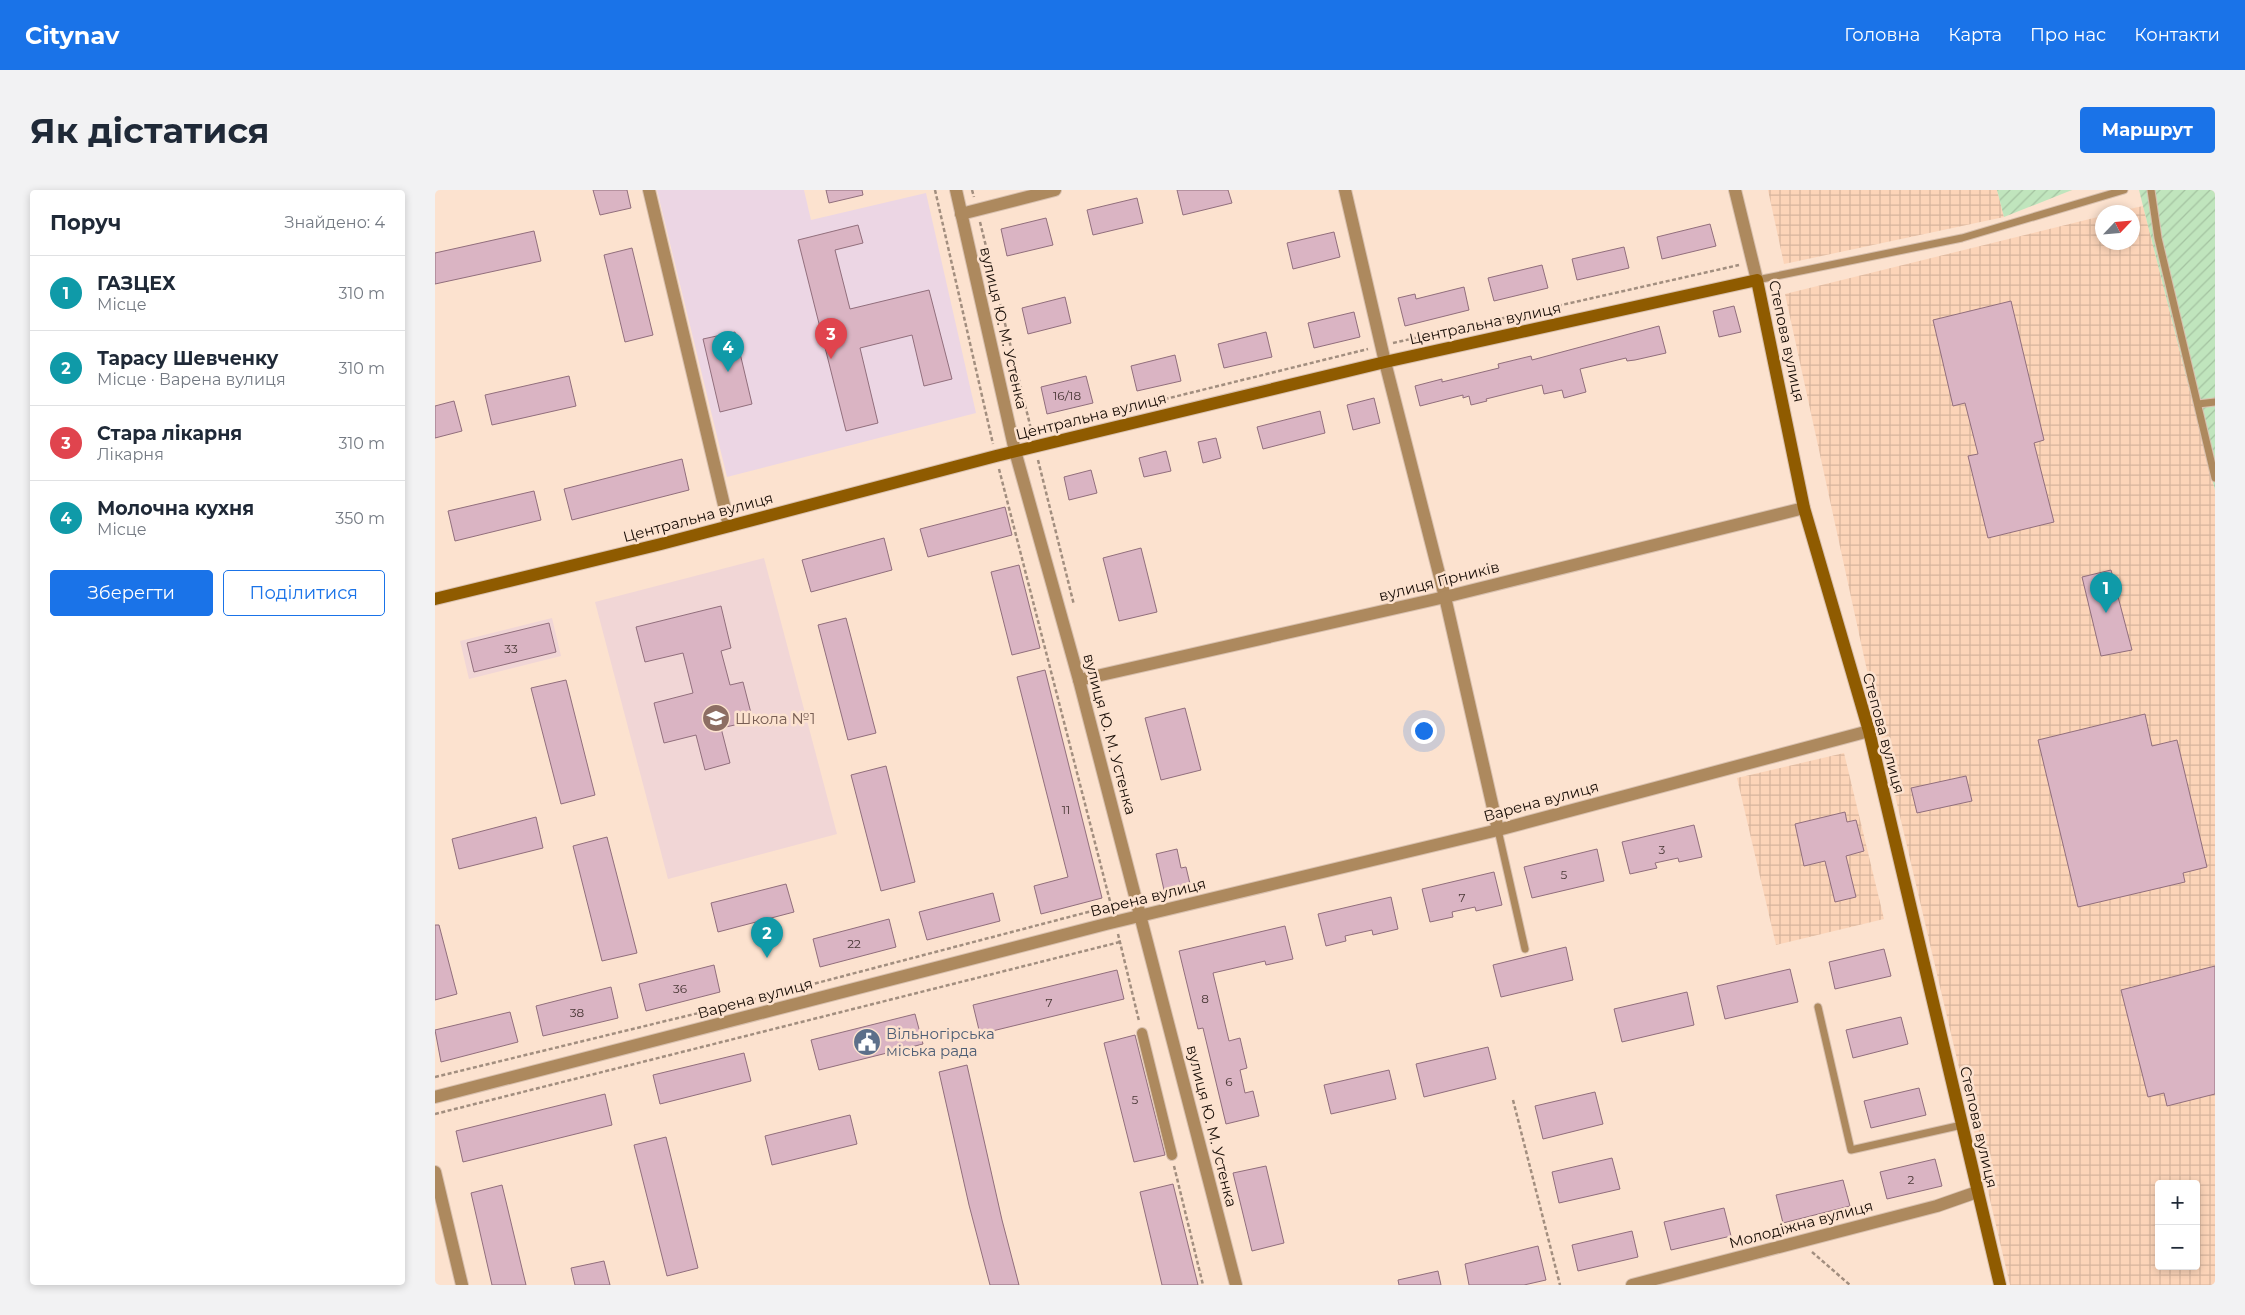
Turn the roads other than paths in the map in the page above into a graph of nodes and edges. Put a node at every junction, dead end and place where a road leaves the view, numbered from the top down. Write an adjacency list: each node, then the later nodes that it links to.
1 (649, 190): 16 (street)
2 (956, 190): 8 (street, вулиця Ю. М. Устенка)
3 (1055, 190): 8 (street)
4 (1345, 190): 10 (street)
5 (1735, 190): 9 (street, Степова вулиця)
6 (2124, 190): 9 (lane)
7 (2151, 190): 12 (lane)
8 (961, 214): 13 (street, вулиця Ю. М. Устенка)
9 (1757, 280): 10 (main road, Центральна вулиця); 15 (main road, Степова вулиця)
10 (1385, 362): 13 (main road, Центральна вулиця); 17 (street)
11 (2215, 402): 12 (lane)
12 (2197, 404): 14 (lane)
13 (1015, 451): 16 (main road, Центральна вулиця); 19 (street, вулиця Ю. М. Устенка)
14 (2215, 478)
15 (1804, 508): 17 (street, вулиця Гірників); 20 (main road, Степова вулиця)
16 (729, 526): 18 (main road, Центральна вулиця)
17 (1445, 597): 19 (street, вулиця Гірників); 21 (street)
18 (435, 599)
19 (1079, 680): 22 (street, вулиця Ю. М. Устенка)
20 (1869, 731): 21 (street, Варена вулиця); 27 (main road, Степова вулиця)
21 (1498, 830): 22 (street, Варена вулиця); 23 (lane)
22 (1141, 916): 26 (street, Варена вулиця); 32 (street, вулиця Ю. М. Устенка)
23 (1525, 950)
24 (1819, 1006): 27 (lane)
25 (1142, 1034): 28 (street)
26 (435, 1097)
27 (1962, 1125): 30 (main road, Степова вулиця)
28 (1172, 1155)
29 (435, 1172): 31 (street)
30 (1977, 1192): 33 (street, Молодіжна вулиця); 34 (main road, Степова вулиця)
31 (462, 1285)
32 (1236, 1285)
33 (1632, 1285)
34 (2000, 1285)

